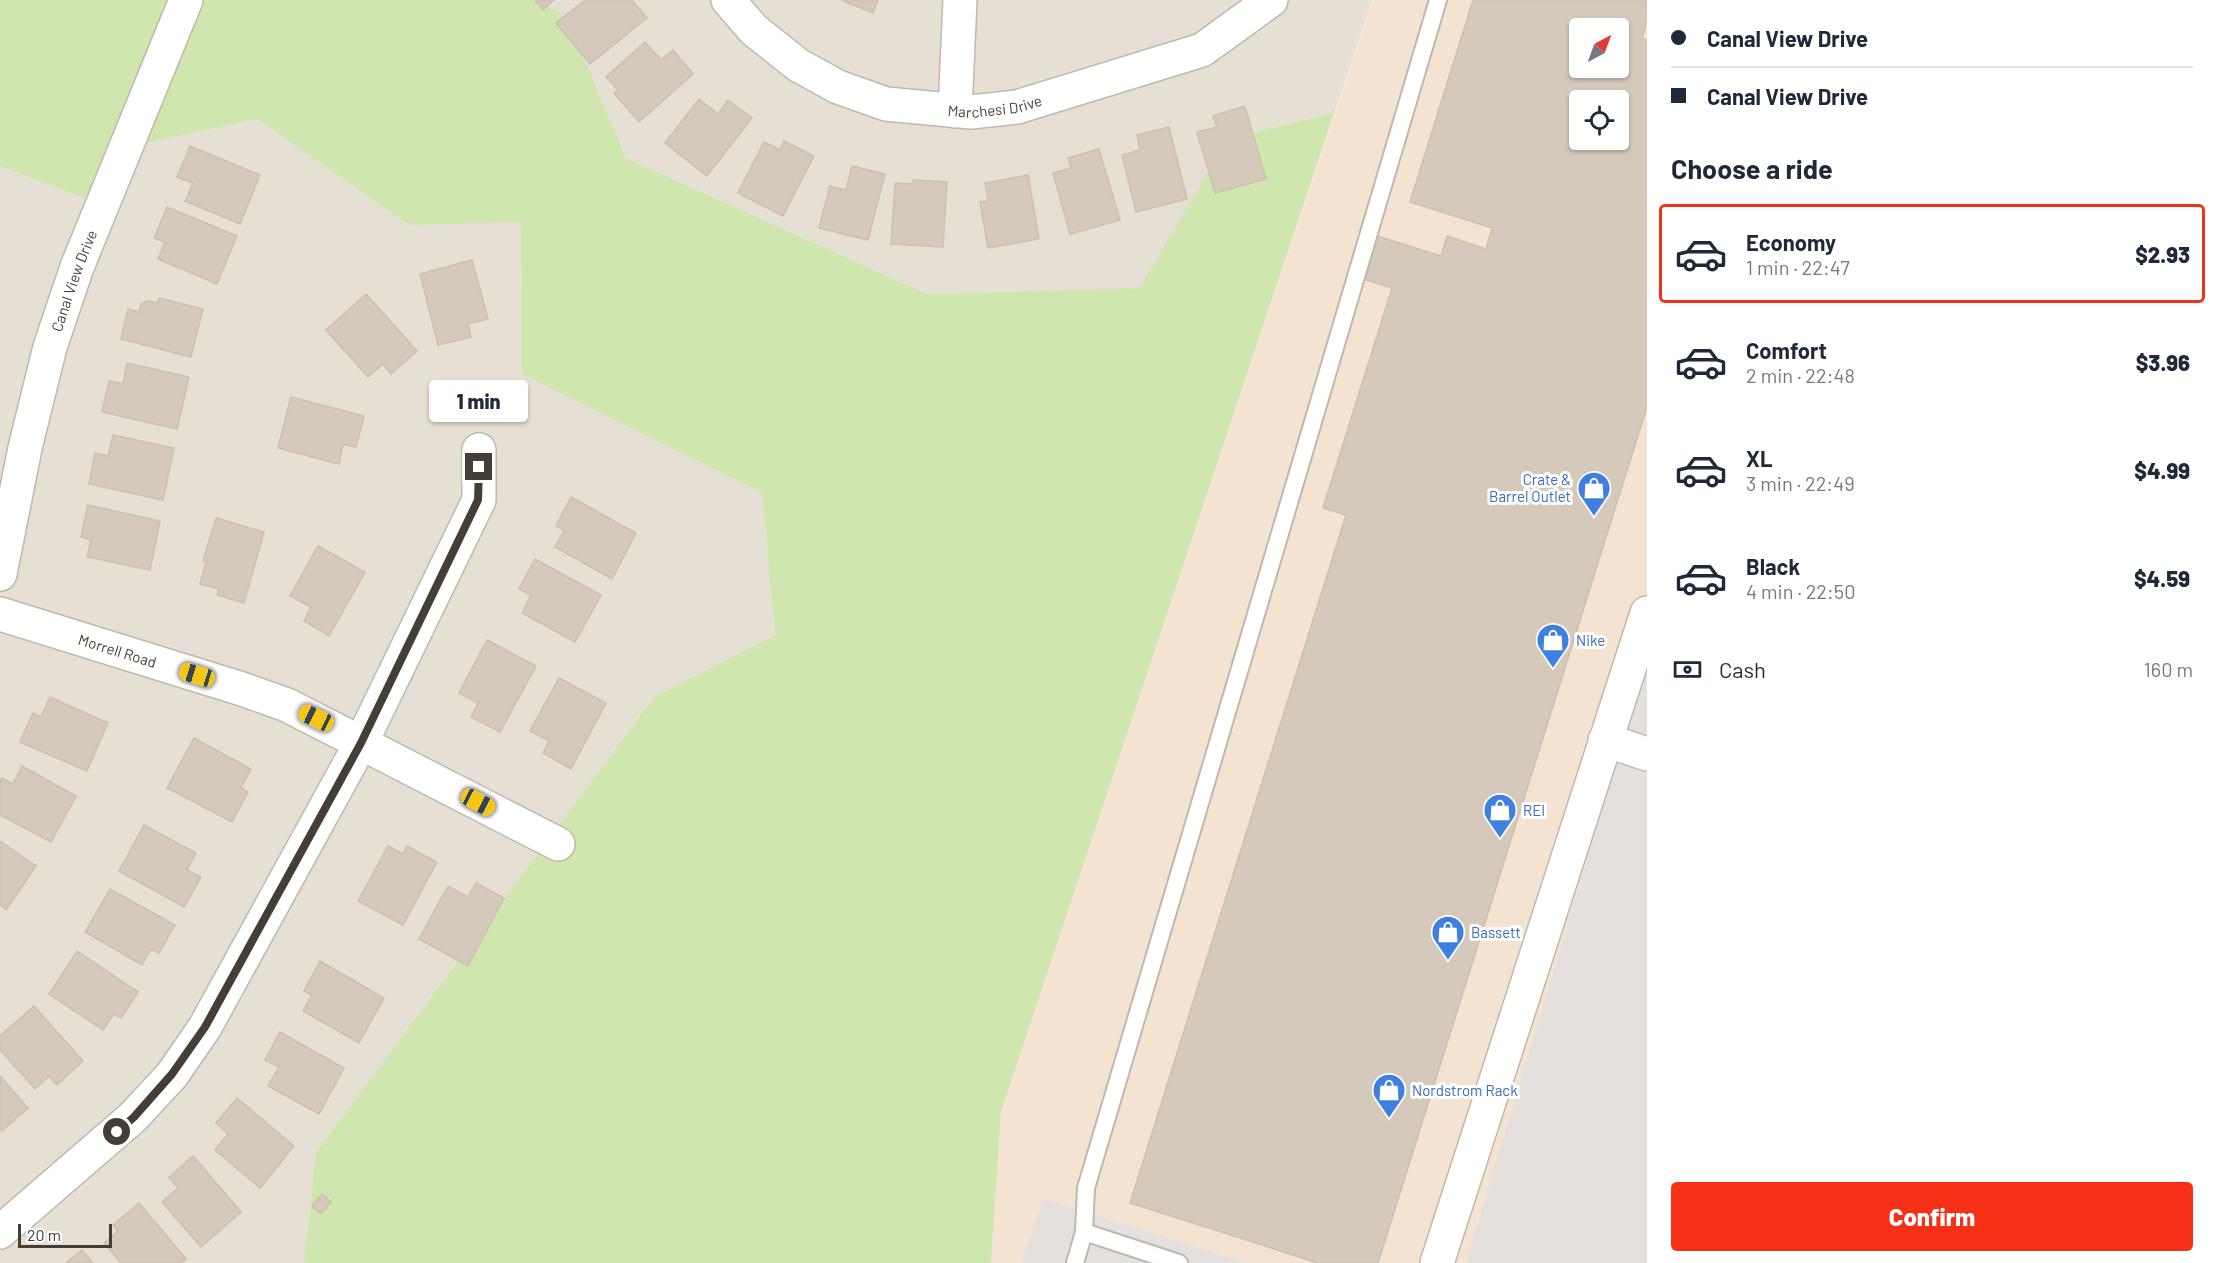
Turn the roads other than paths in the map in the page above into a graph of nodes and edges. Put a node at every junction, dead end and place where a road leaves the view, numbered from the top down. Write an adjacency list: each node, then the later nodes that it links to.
1 (186, 0): 8 (street, Canal View Drive)
2 (728, 0): 6 (street, Marchesi Drive)
3 (960, 0): 6 (street)
4 (1271, 0): 6 (street, Marchesi Drive)
5 (1438, 0): 16 (lane)
6 (955, 111)
7 (479, 450): 12 (street)
8 (0, 574)
9 (1647, 613): 11 (street)
10 (0, 615): 12 (street, Morrell Road)
11 (1605, 740): 13 (street); 17 (street)
12 (361, 743): 14 (street, Morrell Road); 15 (street)
13 (1647, 754)
14 (558, 844)
15 (0, 1232)
16 (1084, 1232): 18 (lane); 19 (lane)
17 (1444, 1261)
18 (1075, 1263)
19 (1179, 1263)

